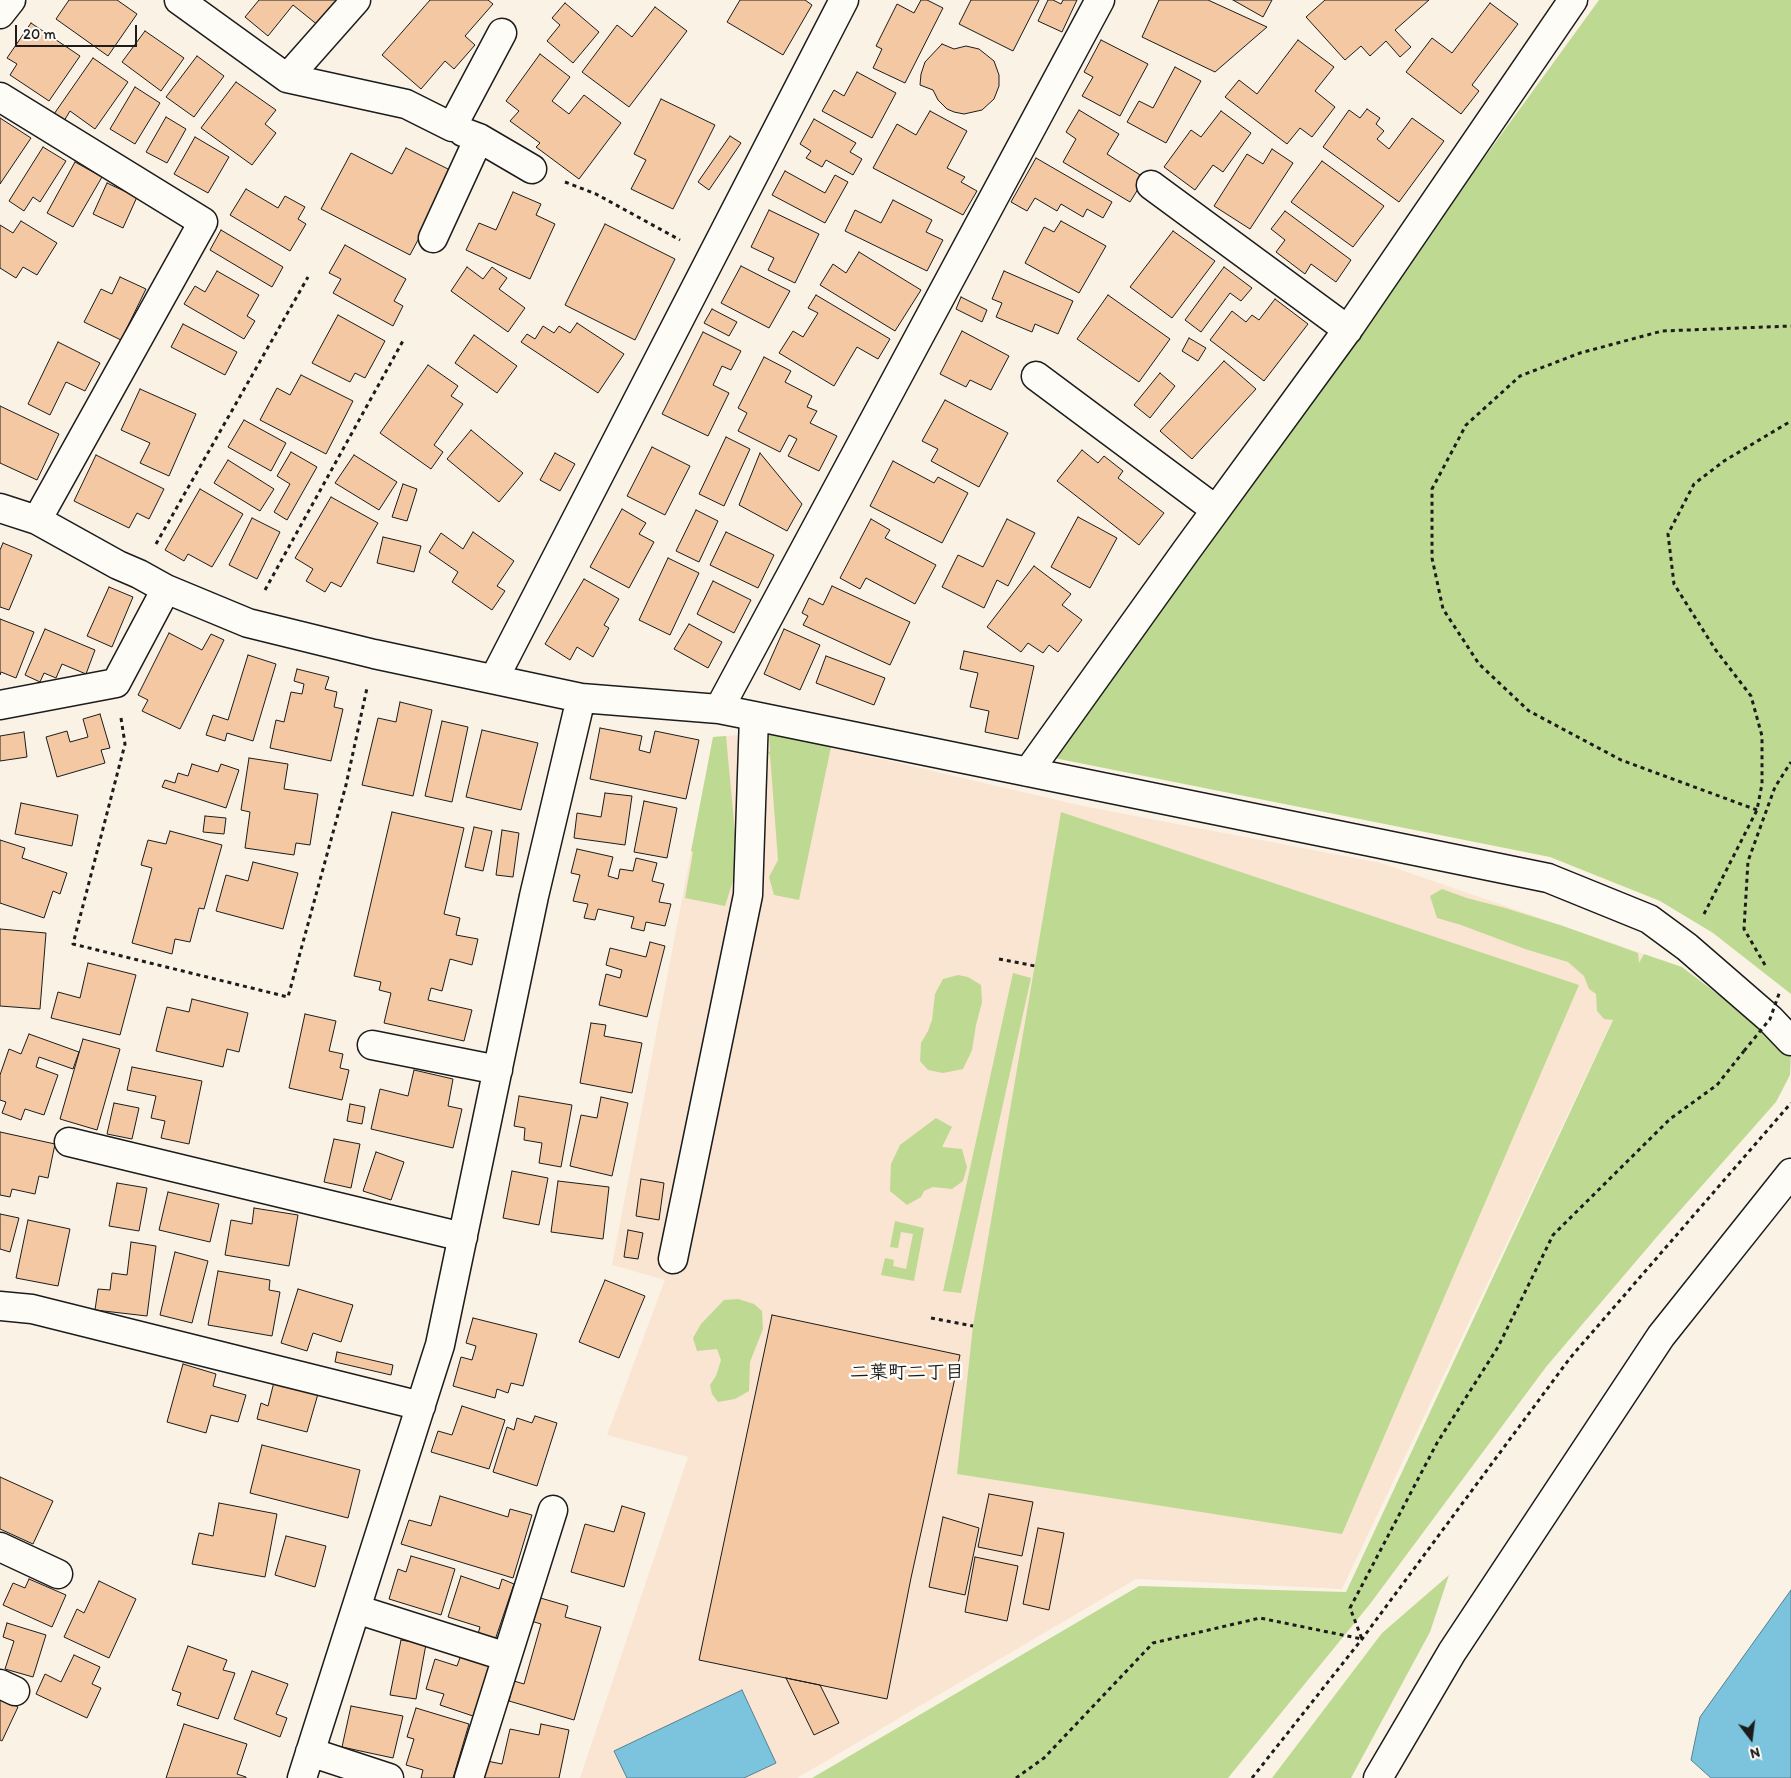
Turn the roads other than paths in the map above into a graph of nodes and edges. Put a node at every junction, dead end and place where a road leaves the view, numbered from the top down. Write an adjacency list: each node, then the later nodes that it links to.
1 (11, 0): 7 (street)
2 (179, 0): 9 (street)
3 (356, 0): 9 (street)
4 (844, 0): 22 (street)
5 (1100, 0): 25 (street)
6 (1573, 0): 16 (street)
7 (0, 14)
8 (502, 33): 11 (street)
9 (287, 78): 11 (street)
10 (0, 97): 20 (street)
11 (452, 127): 12 (street)
12 (479, 138): 13 (street); 15 (street)
13 (532, 169)
14 (1150, 185): 16 (street)
15 (433, 238)
16 (1348, 330): 19 (street)
17 (1036, 376): 19 (street)
18 (0, 508): 20 (street)
19 (1216, 510): 27 (street)
20 (36, 520): 21 (street)
21 (166, 589): 22 (street); 24 (street)
22 (494, 680): 23 (street)
23 (582, 698): 25 (street); 30 (street)
24 (0, 705)
25 (719, 709): 26 (street)
26 (754, 716): 27 (street); 34 (street)
27 (1028, 772): 28 (street)
28 (1791, 1041)
29 (372, 1045): 30 (street)
30 (498, 1070): 33 (street)
31 (69, 1142): 33 (street)
32 (1791, 1173): 46 (street)
33 (463, 1237): 36 (street)
34 (673, 1259)
35 (0, 1306): 36 (street)
36 (421, 1406): 40 (street)
37 (553, 1510): 41 (street)
38 (0, 1547): 39 (street)
39 (58, 1574)
40 (356, 1609): 41 (street); 42 (street)
41 (507, 1657): 45 (street)
42 (310, 1752): 43 (street); 44 (street)
43 (302, 1778)
44 (389, 1778)
45 (468, 1778)
46 (1378, 1778)

